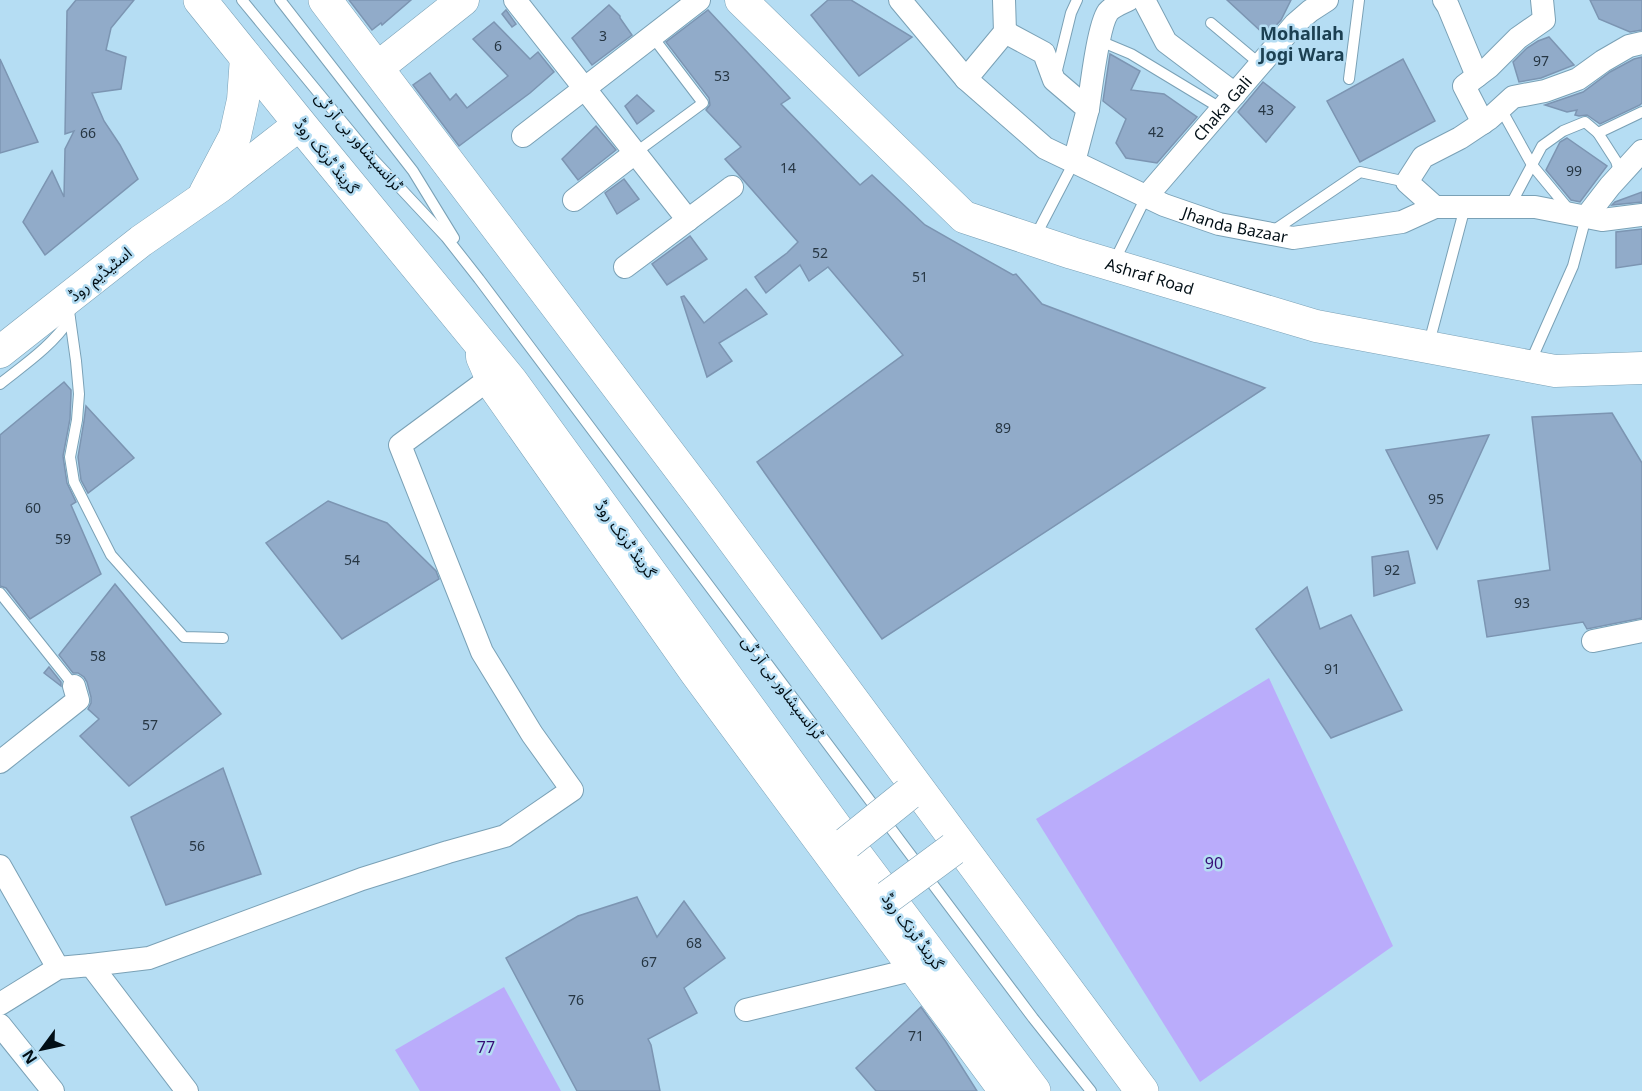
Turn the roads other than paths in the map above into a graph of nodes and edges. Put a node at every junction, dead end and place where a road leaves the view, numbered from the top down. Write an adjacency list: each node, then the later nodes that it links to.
1 (201, 0): 23 (highway, گرینڈ ٹرنک روڈ)
2 (242, 0): 59 (lane, ٹرانسپشاور بی آر ٹی)
3 (280, 0): 59 (lane, ٹرانسپشاور بی آر ٹی)
4 (325, 0): 25 (highway)
5 (464, 0): 25 (street)
6 (515, 0): 30 (street)
7 (699, 0): 20 (street)
8 (741, 0): 56 (street, Ashraf Road)
9 (900, 0): 28 (street, Jhanda Bazaar)
10 (1004, 0): 19 (street)
11 (1077, 0): 29 (lane)
12 (1128, 0): 21 (street)
13 (1144, 0): 31 (street)
14 (1359, 0): 27 (lane)
15 (1444, 0): 26 (street)
16 (1542, 0): 26 (street)
17 (1313, 4): 24 (street, Chaka Gali)
18 (1211, 23): 24 (lane)
19 (1005, 32): 28 (street); 29 (street)
20 (652, 36): 30 (street); 40 (lane)
21 (1100, 41): 31 (lane); 32 (street)
22 (1642, 43): 33 (street)
23 (246, 57): 36 (highway, گرینڈ ٹرنک روڈ); 47 (street, اسٹیڈیم روڈ)
24 (1260, 64): 31 (street, Chaka Gali)
25 (377, 68): 73 (highway)
26 (1477, 76): 35 (street)
27 (1349, 79)
28 (966, 80): 41 (street, Jhanda Bazaar)
29 (1054, 80): 32 (street)
30 (584, 89): 38 (street); 40 (street)
31 (1228, 101): 46 (street, Chaka Gali)
32 (1088, 109): 41 (street)
33 (1501, 109): 35 (street); 42 (lane)
34 (1642, 112): 37 (lane)
35 (1483, 123): 44 (street)
36 (300, 124): 47 (street, اسٹیڈیم روڈ); 65 (highway, گرینڈ ٹرنک روڈ)
37 (1598, 133): 42 (lane); 43 (lane)
38 (523, 136)
39 (1642, 152): 43 (street)
40 (635, 153): 48 (street); 54 (street)
41 (1074, 162): 46 (street, Jhanda Bazaar); 56 (lane)
42 (1532, 165): 51 (lane); 52 (lane)
43 (1620, 174): 52 (street)
44 (1407, 182): 49 (street); 55 (lane)
45 (732, 188): 54 (street)
46 (1146, 197): 55 (street, Jhanda Bazaar); 57 (lane)
47 (202, 199): 60 (street, اسٹیڈیم روڈ)
48 (574, 200)
49 (1435, 207): 50 (street, Jhanda Bazaar); 55 (street, Jhanda Bazaar)
50 (1465, 207): 51 (street, Jhanda Bazaar); 61 (lane)
51 (1510, 207): 52 (street, Jhanda Bazaar)
52 (1579, 215): 53 (street, Jhanda Bazaar); 63 (lane)
53 (1642, 215)
54 (688, 220): 58 (street)
55 (1270, 234)
56 (1034, 240): 57 (street, Ashraf Road)
57 (1113, 265): 61 (street, Ashraf Road)
58 (625, 267)
59 (479, 279): 88 (lane, ٹرانسپشاور بی آر ٹی)
60 (68, 310): 62 (street, اسٹیڈیم روڈ); 66 (lane); 69 (lane)
61 (1428, 347): 63 (street, Ashraf Road)
62 (0, 352)
63 (1528, 366): 64 (street, Ashraf Road)
64 (1642, 368)
65 (502, 379): 74 (highway, گرینڈ ٹرنک روڈ); 78 (street); 80 (street)
66 (0, 384)
67 (0, 593): 71 (lane)
68 (1642, 631): 70 (street)
69 (223, 638)
70 (1593, 641)
71 (74, 686): 72 (street)
72 (0, 762)
73 (913, 790): 74 (highway, bridge); 75 (highway)
74 (847, 843): 77 (highway, گرینڈ ٹرنک روڈ)
75 (956, 846): 77 (highway, bridge); 89 (highway)
76 (0, 866): 79 (street)
77 (888, 897): 87 (highway, گرینڈ ٹرنک روڈ)
78 (91, 965): 79 (street); 85 (street)
79 (58, 968): 81 (street)
80 (915, 969): 82 (street); 86 (street)
81 (0, 1004)
82 (746, 1010)
83 (0, 1025): 84 (street)
84 (53, 1091)
85 (188, 1091)
86 (1005, 1091)
87 (1034, 1091)
88 (1091, 1091)
89 (1142, 1091)

